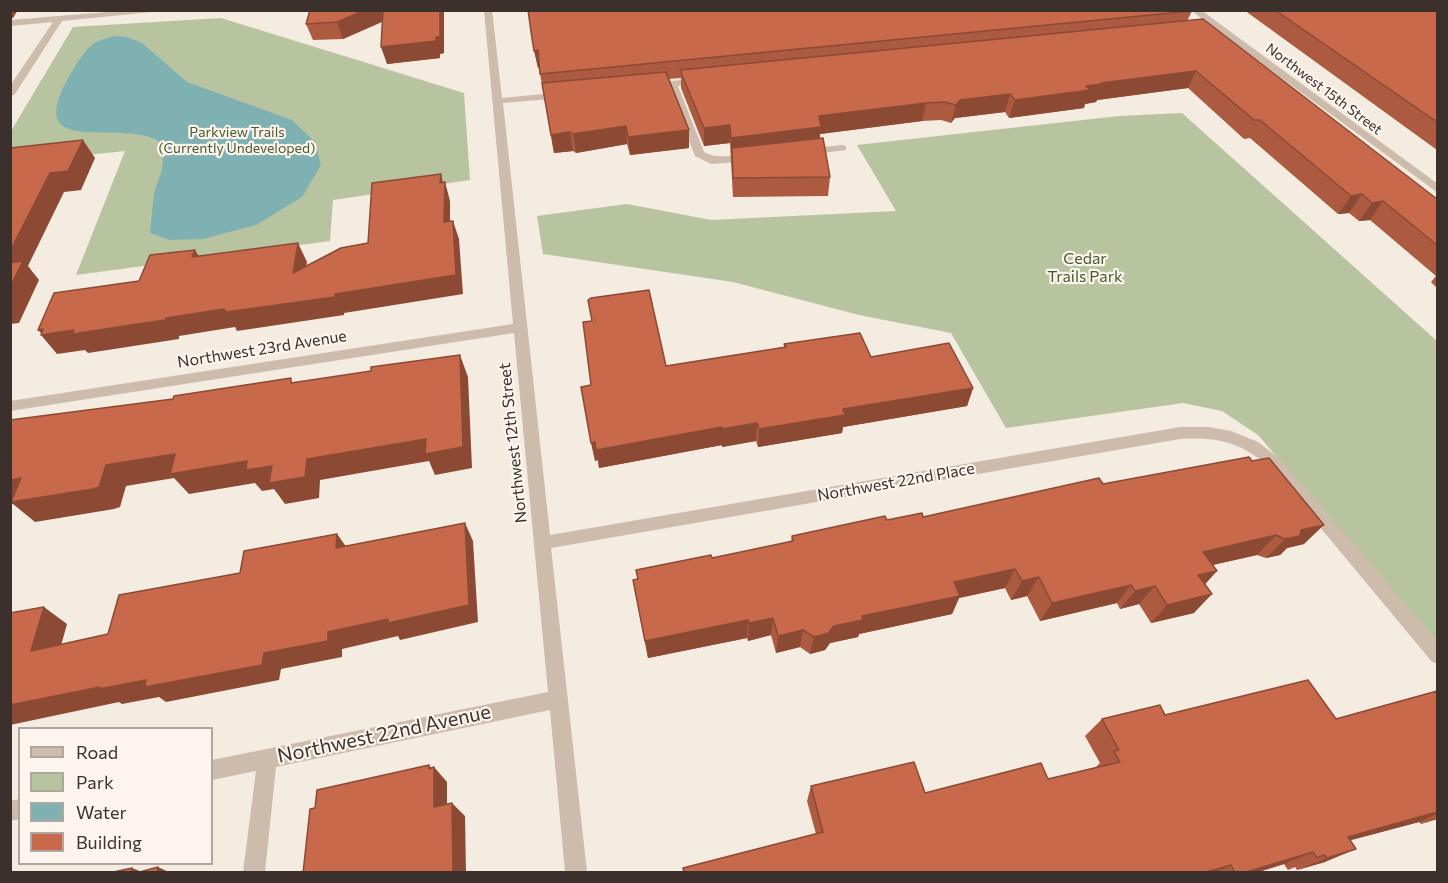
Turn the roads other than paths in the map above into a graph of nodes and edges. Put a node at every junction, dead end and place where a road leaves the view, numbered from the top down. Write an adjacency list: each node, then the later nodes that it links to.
1 (168, 10): 4 (street)
2 (488, 10): 13 (street, Northwest 12th Street)
3 (1195, 10): 6 (street, Northwest 15th Street)
4 (59, 19): 5 (street); 12 (street)
5 (10, 23)
6 (1220, 29): 7 (street); 17 (street, Northwest 15th Street)
7 (1189, 32)
8 (706, 81): 9 (street)
9 (672, 84): 10 (street); 16 (street)
10 (636, 88)
11 (578, 93): 13 (street)
12 (10, 94)
13 (497, 101): 18 (street, Northwest 12th Street)
14 (842, 148): 15 (street)
15 (795, 154)
16 (760, 158)
17 (1437, 190)
18 (520, 328): 19 (street, Northwest 23rd Avenue); 20 (street, Northwest 12th Street)
19 (10, 406)
20 (542, 543): 21 (street, Northwest 22nd Place); 22 (street, Northwest 12th Street)
21 (1437, 656)
22 (557, 699): 23 (street, Northwest 22nd Avenue); 26 (street, Northwest 12th Street)
23 (267, 758): 24 (street, Northwest 22nd Avenue); 25 (street)
24 (213, 770)
25 (254, 873)
26 (576, 873)

